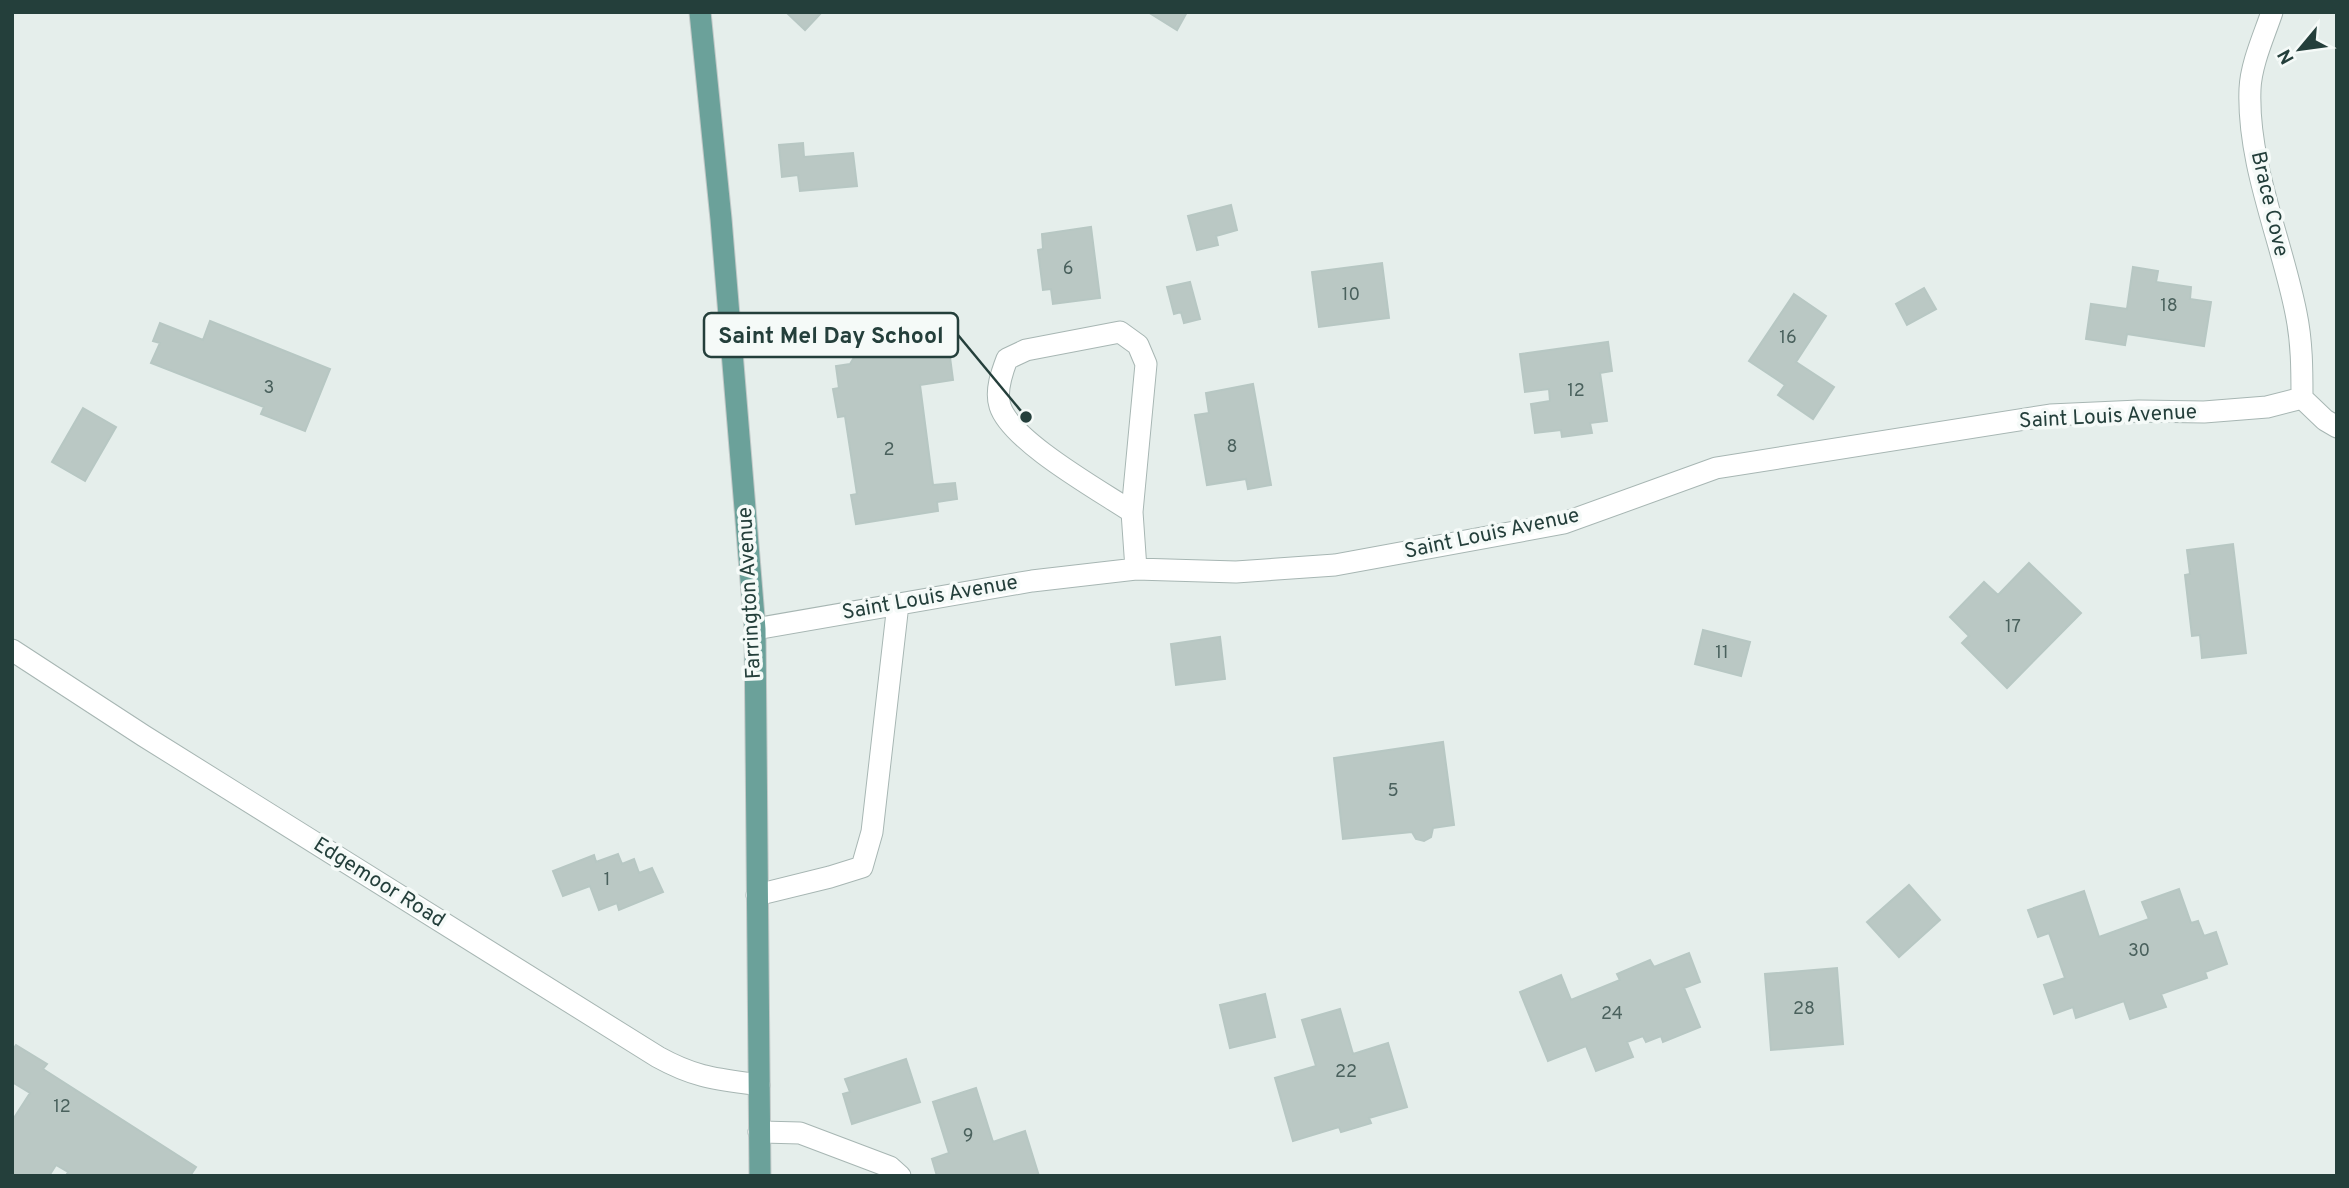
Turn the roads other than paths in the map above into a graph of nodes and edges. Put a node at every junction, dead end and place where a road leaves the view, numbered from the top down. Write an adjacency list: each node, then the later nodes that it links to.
1 (700, 12): 8 (main road, Farrington Avenue)
2 (2272, 12): 3 (street, Brace Cove)
3 (2302, 398): 4 (street); 6 (street, Saint Louis Avenue)
4 (2337, 427)
5 (1132, 512): 5 (street); 6 (street)
6 (1136, 569): 7 (street, Saint Louis Avenue)
7 (898, 604): 8 (street, Saint Louis Avenue); 10 (street)
8 (755, 629): 10 (main road, Farrington Avenue)
9 (12, 650): 11 (street, Edgemoor Road)
10 (757, 895): 11 (main road, Farrington Avenue)
11 (759, 1085): 12 (main road, Farrington Avenue)
12 (759, 1132): 13 (main road, Farrington Avenue); 14 (street)
13 (760, 1176)
14 (900, 1176)

